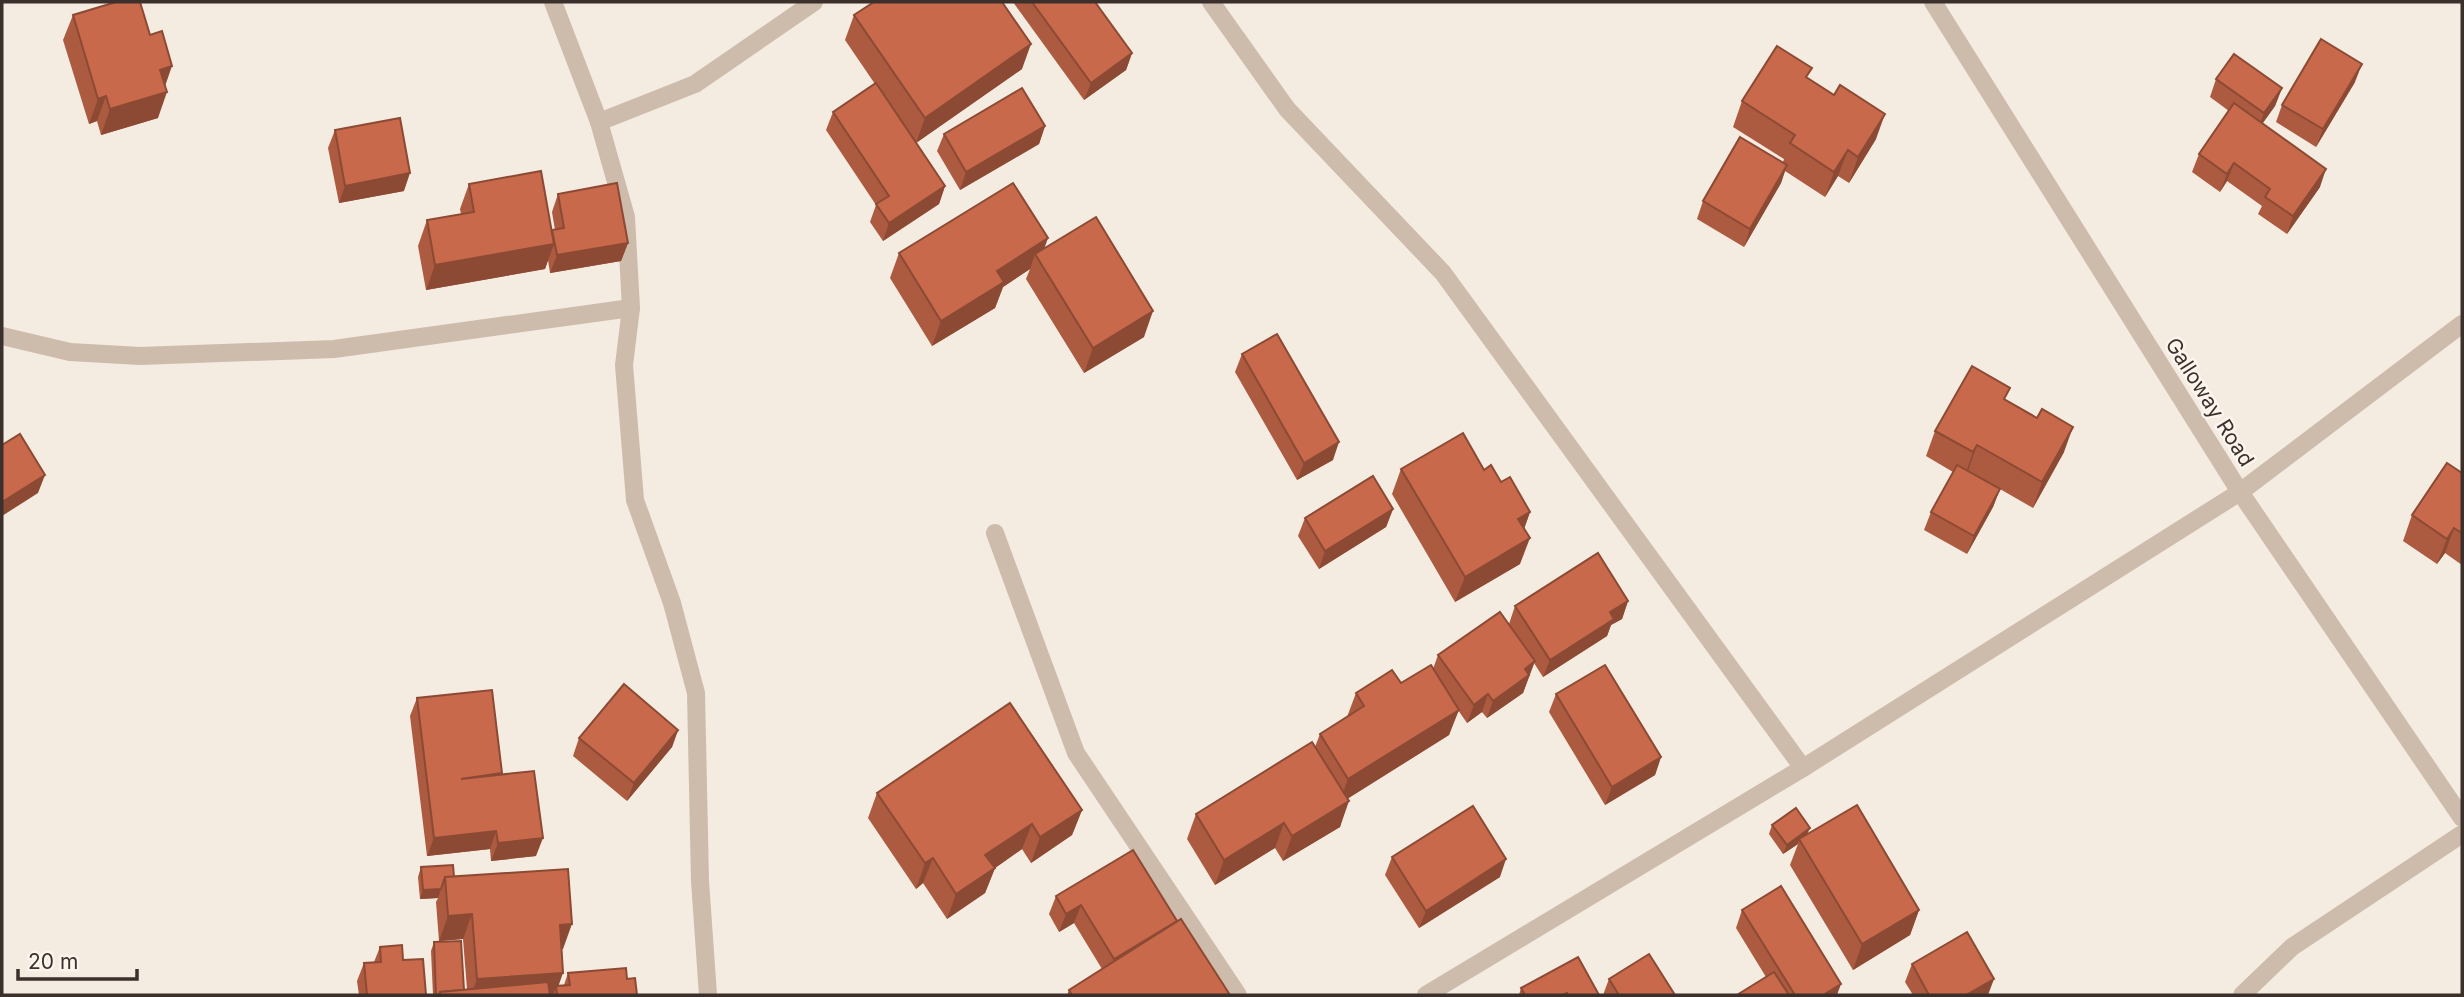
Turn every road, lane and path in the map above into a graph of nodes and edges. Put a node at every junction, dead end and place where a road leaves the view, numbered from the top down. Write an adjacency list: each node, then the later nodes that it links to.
1 (553, 2): 5 (street)
2 (814, 2): 5 (street)
3 (1211, 2): 11 (street)
4 (1933, 2): 9 (street, Galloway Road)
5 (599, 122): 6 (street)
6 (631, 309): 8 (street); 14 (street)
7 (2462, 324): 9 (street)
8 (2, 336)
9 (2240, 492): 11 (street); 12 (street, Galloway Road)
10 (995, 533): 15 (street)
11 (1803, 768): 16 (street)
12 (2462, 818)
13 (2462, 834): 17 (street)
14 (708, 995)
15 (1238, 995)
16 (1426, 995)
17 (2242, 995)

